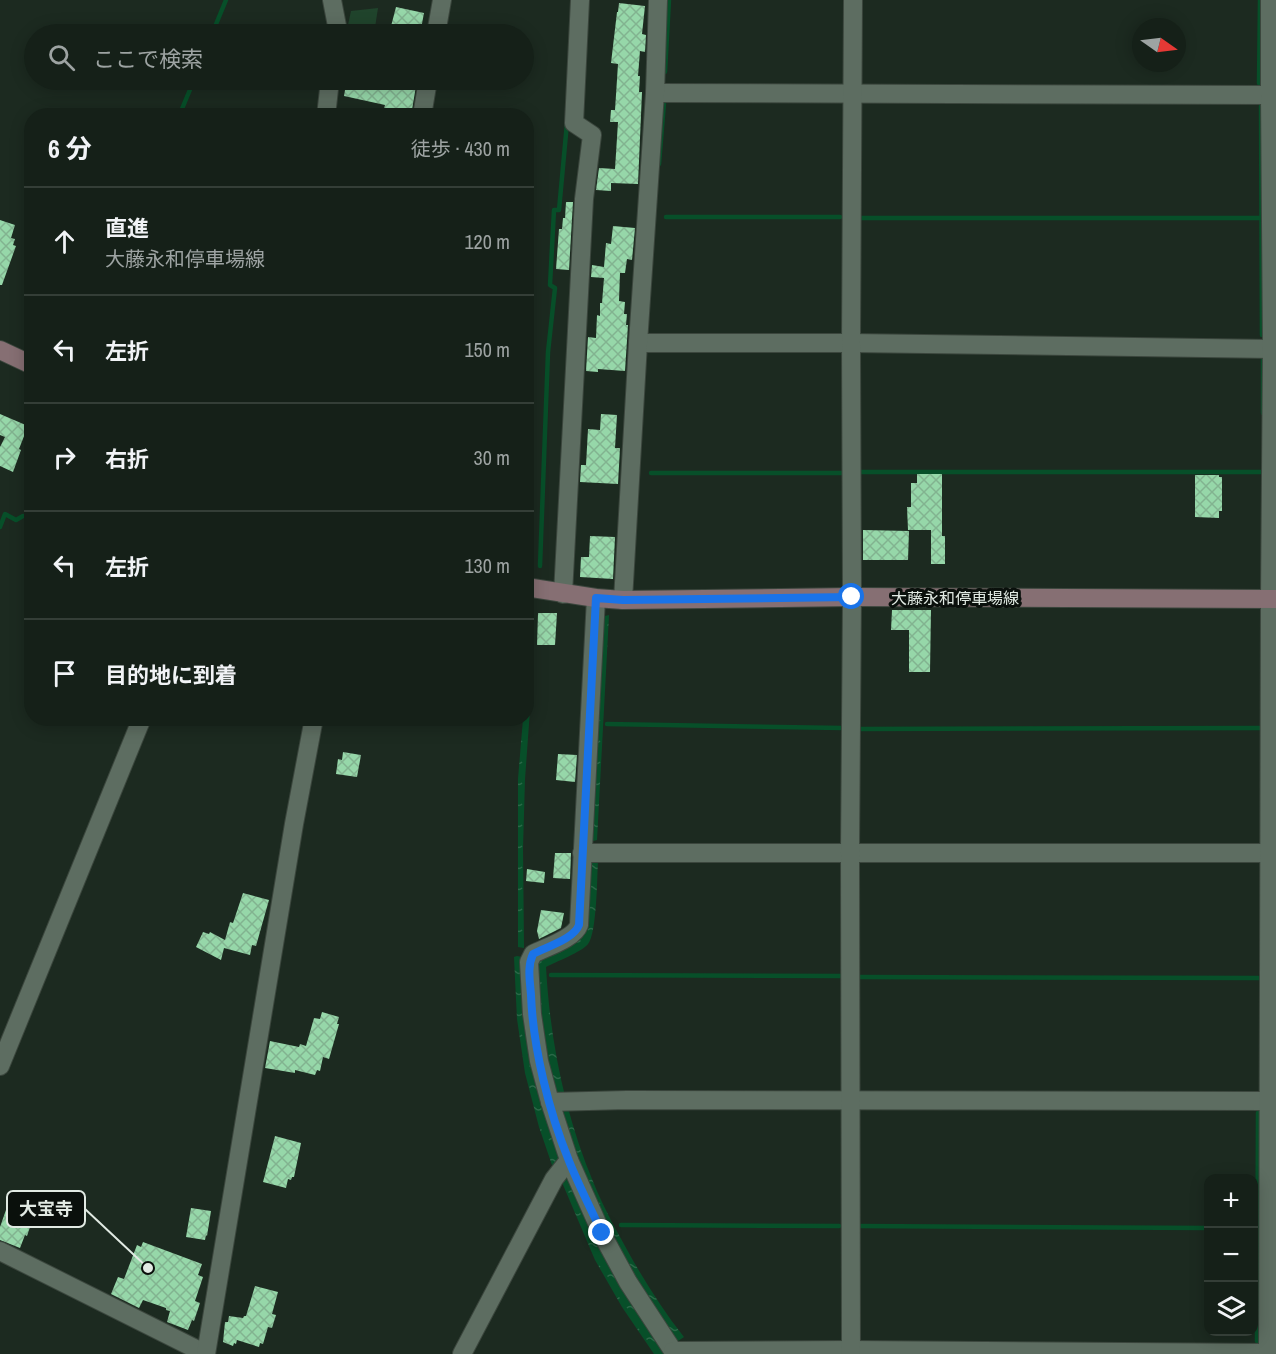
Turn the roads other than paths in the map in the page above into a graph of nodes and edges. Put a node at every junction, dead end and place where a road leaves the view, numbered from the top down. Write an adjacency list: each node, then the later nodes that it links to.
1 (332, 0): 7 (street)
2 (442, 0): 8 (street)
3 (580, 0): 22 (street)
4 (658, 0): 11 (street)
5 (854, 0): 12 (street)
6 (1270, 0): 13 (street)
7 (337, 24)
8 (438, 24)
9 (329, 90): 14 (street)
10 (426, 90): 15 (street)
11 (655, 93): 12 (street); 16 (street)
12 (853, 94): 13 (street); 17 (street)
13 (1273, 95): 18 (street)
14 (327, 108)
15 (423, 108)
16 (638, 343): 17 (street); 26 (street)
17 (851, 343): 18 (street); 23 (street)
18 (1274, 349): 25 (street)
19 (0, 350): 20 (main road)
20 (24, 361)
21 (534, 589): 22 (main road, 大藤永和停車場線)
22 (563, 594): 24 (main road, 大藤永和停車場線)
23 (852, 597): 25 (main road, 大藤永和停車場線); 26 (main road, 大藤永和停車場線); 30 (street)
24 (596, 598): 26 (main road, 大藤永和停車場線); 29 (street)
25 (1273, 599): 31 (street)
26 (623, 600)
27 (139, 726): 32 (street)
28 (312, 726): 41 (street)
29 (582, 853): 30 (street); 35 (street)
30 (850, 853): 31 (street); 33 (street)
31 (1273, 853): 34 (street)
32 (0, 1066)
33 (851, 1101): 34 (street); 35 (street); 39 (street)
34 (1273, 1101): 40 (street)
35 (558, 1102): 36 (street)
36 (569, 1160): 38 (street); 42 (street)
37 (0, 1251): 41 (street)
38 (674, 1352): 39 (street)
39 (851, 1352): 40 (street)
40 (1271, 1353)
41 (206, 1354)
42 (462, 1354)

